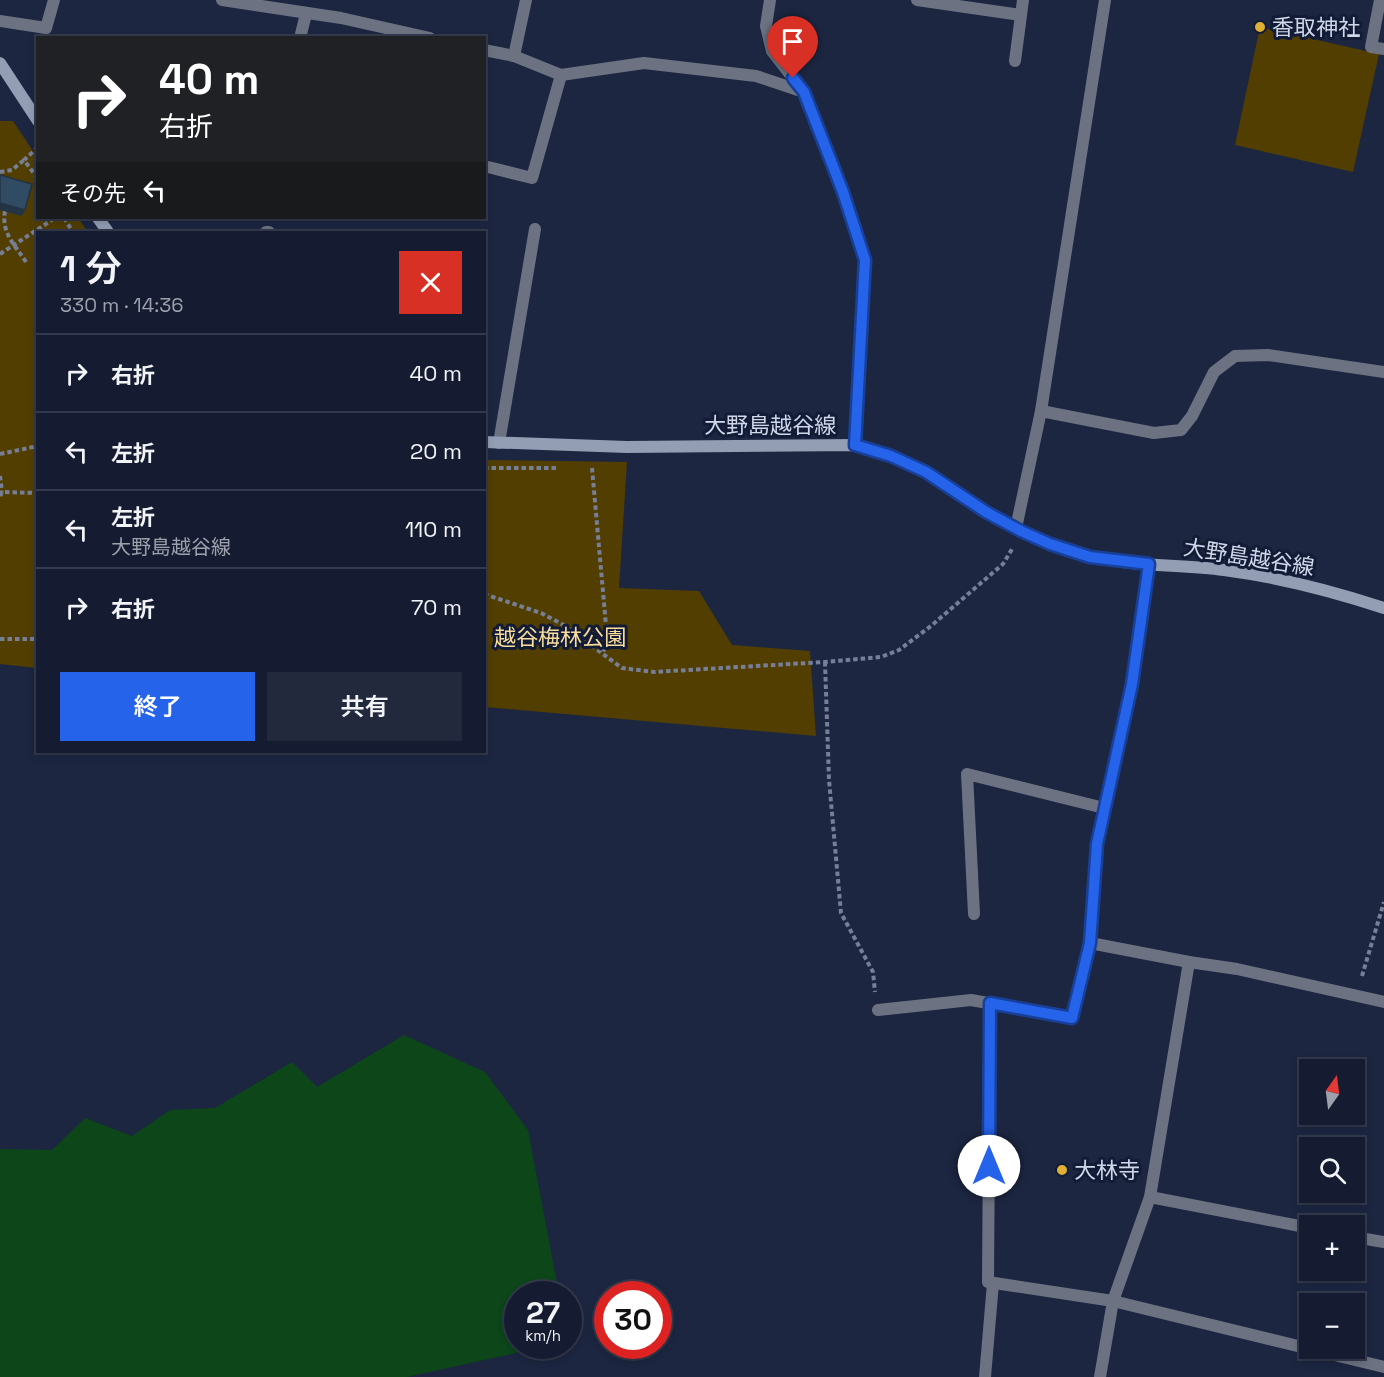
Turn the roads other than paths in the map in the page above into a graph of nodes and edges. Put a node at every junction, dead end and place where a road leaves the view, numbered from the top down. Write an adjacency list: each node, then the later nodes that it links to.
1 (54, 0): 11 (street)
2 (222, 0): 9 (street)
3 (526, 0): 16 (street)
4 (770, 0): 20 (street)
5 (917, 0): 10 (street)
6 (1023, 0): 10 (street)
7 (1105, 0): 25 (street)
8 (1380, 0): 14 (street)
9 (306, 14): 12 (street); 13 (street)
10 (1021, 15): 17 (street)
11 (0, 21)
12 (300, 36)
13 (421, 36)
14 (1384, 49)
15 (486, 50): 16 (street)
16 (514, 56): 19 (street)
17 (1015, 61)
18 (0, 63): 21 (main road)
19 (561, 75): 20 (street); 22 (street)
20 (804, 92): 28 (street)
21 (36, 119)
22 (486, 167)
23 (535, 229): 27 (street)
24 (1384, 372): 25 (street)
25 (1041, 411): 29 (street)
26 (486, 442): 27 (main road, 大野島越谷線)
27 (499, 443): 28 (main road, 大野島越谷線)
28 (855, 445): 29 (main road, 大野島越谷線)
29 (1016, 528): 30 (main road, 大野島越谷線)
30 (1149, 564): 31 (main road, 大野島越谷線); 32 (street)
31 (1384, 608)
32 (1104, 808): 33 (street); 34 (street)
33 (974, 914)
34 (1090, 943): 35 (street); 37 (street)
35 (1189, 963): 36 (street); 39 (street)
36 (1384, 1002)
37 (990, 1003): 38 (street); 43 (street)
38 (878, 1010)
39 (1150, 1197): 40 (street); 44 (street)
40 (1299, 1226)
41 (1365, 1239): 42 (street)
42 (1384, 1242)
43 (993, 1283): 44 (street); 46 (street)
44 (1113, 1301): 45 (street); 47 (street)
45 (1384, 1367)
46 (985, 1377)
47 (1100, 1377)

